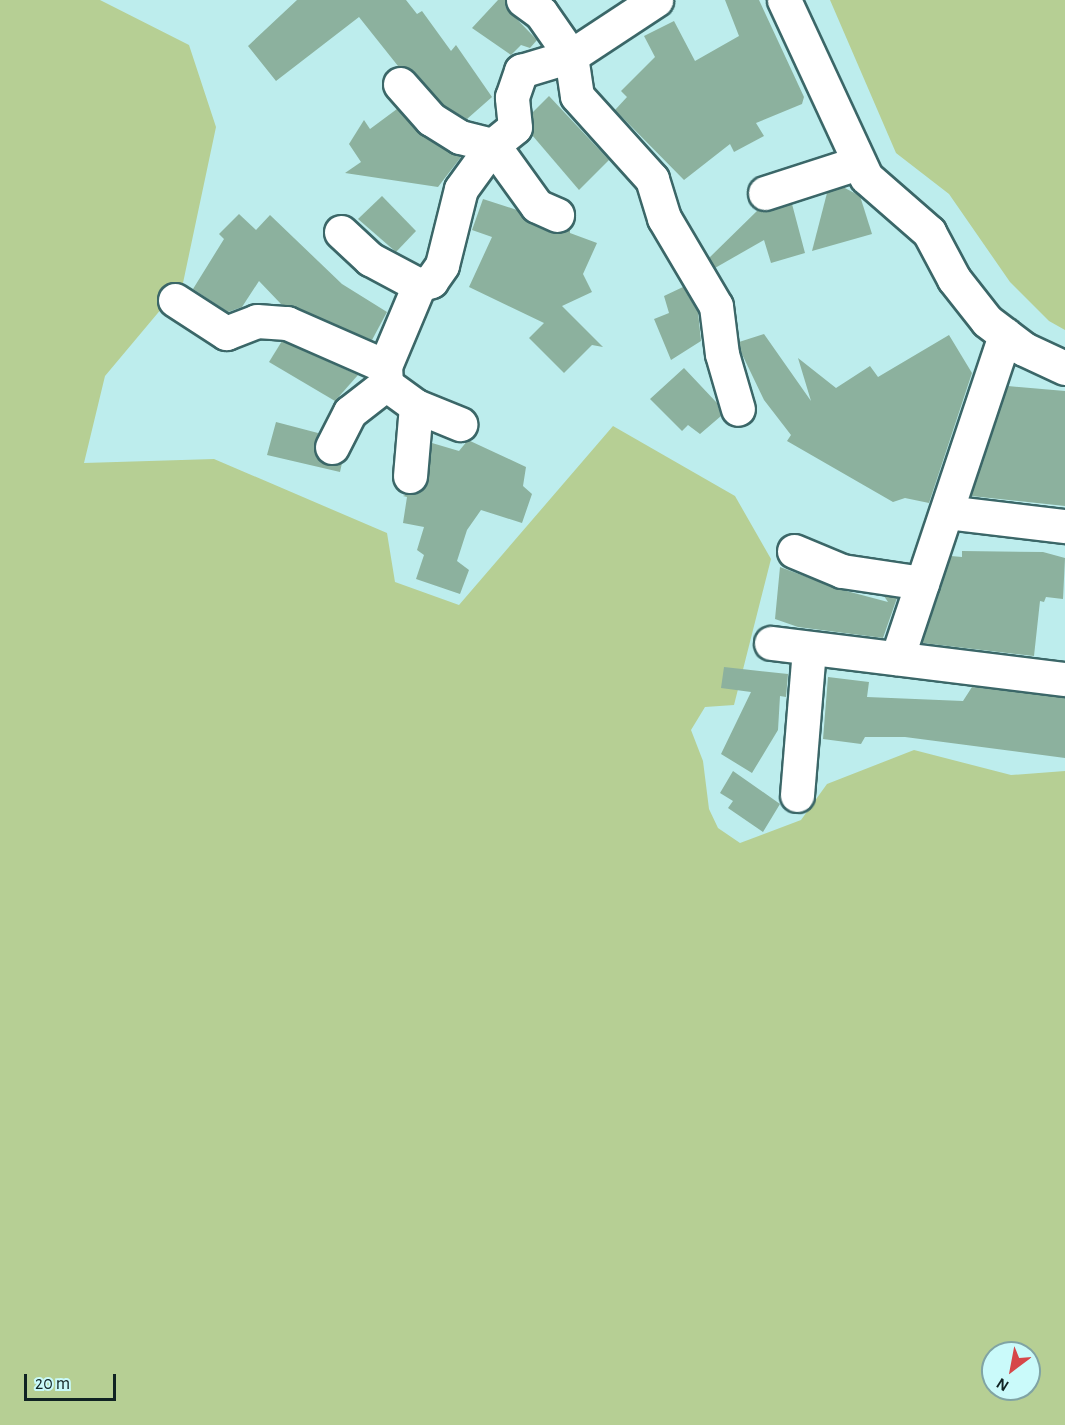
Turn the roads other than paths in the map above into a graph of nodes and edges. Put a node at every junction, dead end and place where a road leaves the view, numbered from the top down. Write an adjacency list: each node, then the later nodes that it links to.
1 (523, 0): 4 (street)
2 (656, 0): 4 (street)
3 (784, 0): 7 (street)
4 (571, 56): 6 (street); 17 (street)
5 (400, 84): 6 (street)
6 (493, 145): 9 (street); 11 (street)
7 (858, 163): 8 (street); 13 (street)
8 (765, 193)
9 (557, 215)
10 (341, 232): 11 (street)
11 (419, 285): 15 (street)
12 (175, 300): 15 (street)
13 (1005, 335): 14 (street); 21 (street)
14 (1065, 368)
15 (385, 375): 16 (street); 19 (street)
16 (416, 406): 18 (street); 20 (street)
17 (738, 410)
18 (460, 424)
19 (332, 447)
20 (410, 477)
21 (947, 512): 22 (street); 24 (street)
22 (1065, 526)
23 (794, 550): 24 (street)
24 (922, 583): 27 (street)
25 (771, 643): 26 (street)
26 (809, 648): 27 (street); 29 (street)
27 (897, 658): 28 (street)
28 (1065, 679)
29 (797, 795)

